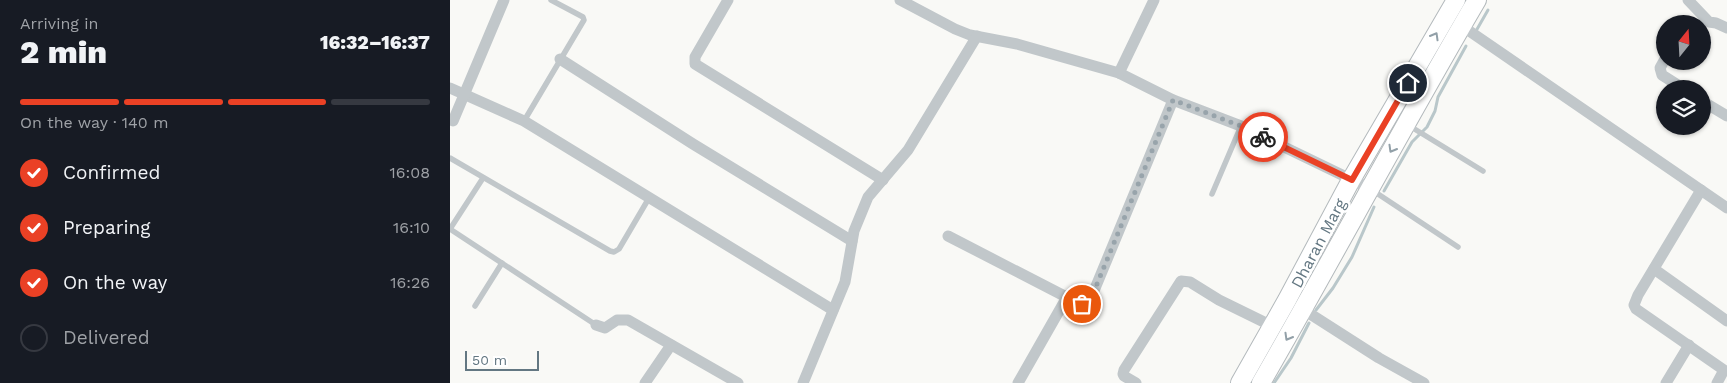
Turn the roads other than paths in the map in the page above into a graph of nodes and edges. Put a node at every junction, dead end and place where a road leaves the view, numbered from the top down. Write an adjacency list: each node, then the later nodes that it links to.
1 (504, 0): 18 (street)
2 (551, 0): 13 (lane)
3 (728, 0): 29 (street)
4 (900, 0): 12 (street)
5 (1154, 0): 15 (street)
6 (1456, 0): 30 (main road, Dharan Marg, one-way to 6)
7 (1477, 0): 11 (main road, Dharan Marg)
8 (1688, 0): 10 (street)
9 (1727, 16): 10 (street)
10 (1714, 25)
11 (1462, 26): 24 (main road, Dharan Marg); 32 (street)
12 (977, 36): 15 (street); 29 (street)
13 (560, 59): 23 (lane); 38 (street)
14 (1661, 70): 16 (street)
15 (1119, 72): 19 (street)
16 (1670, 80)
17 (450, 88): 18 (street)
18 (464, 94): 22 (street); 23 (street)
19 (1173, 100): 25 (street); 42 (street)
20 (1711, 106): 21 (street)
21 (1727, 116)
22 (453, 121)
23 (524, 121): 34 (street)
24 (1406, 124): 27 (lane); 31 (main road, Dharan Marg, one-way to 31)
25 (1241, 126): 30 (street); 33 (lane)
26 (450, 158): 28 (lane)
27 (1483, 171)
28 (483, 178): 34 (lane); 36 (lane)
29 (883, 180): 38 (street)
30 (1352, 180): 31 (street); 48 (main road, Dharan Marg)
31 (1369, 188): 39 (lane); 45 (main road, Dharan Marg)
32 (1701, 190): 35 (street); 41 (street)
33 (1212, 194)
34 (649, 198): 44 (street)
35 (1727, 208)
36 (450, 229): 40 (lane)
37 (948, 236): 42 (street)
38 (852, 241): 44 (street)
39 (1458, 247)
40 (502, 263): 43 (lane); 47 (lane)
41 (1654, 269): 46 (street); 50 (street)
42 (1067, 297): 54 (street)
43 (474, 306)
44 (833, 310): 53 (street)
45 (1304, 310): 57 (main road, Dharan Marg, one-way to 57); 58 (street)
46 (1727, 321)
47 (596, 324): 49 (street)
48 (1272, 326): 55 (street); 56 (main road, Dharan Marg)
49 (671, 345): 51 (street); 52 (street)
50 (1688, 345): 59 (street); 60 (street)
51 (649, 382)
52 (738, 383)
53 (803, 383)
54 (1018, 383)
55 (1136, 383)
56 (1240, 383)
57 (1262, 383)
58 (1424, 383)
59 (1666, 383)
60 (1717, 383)

